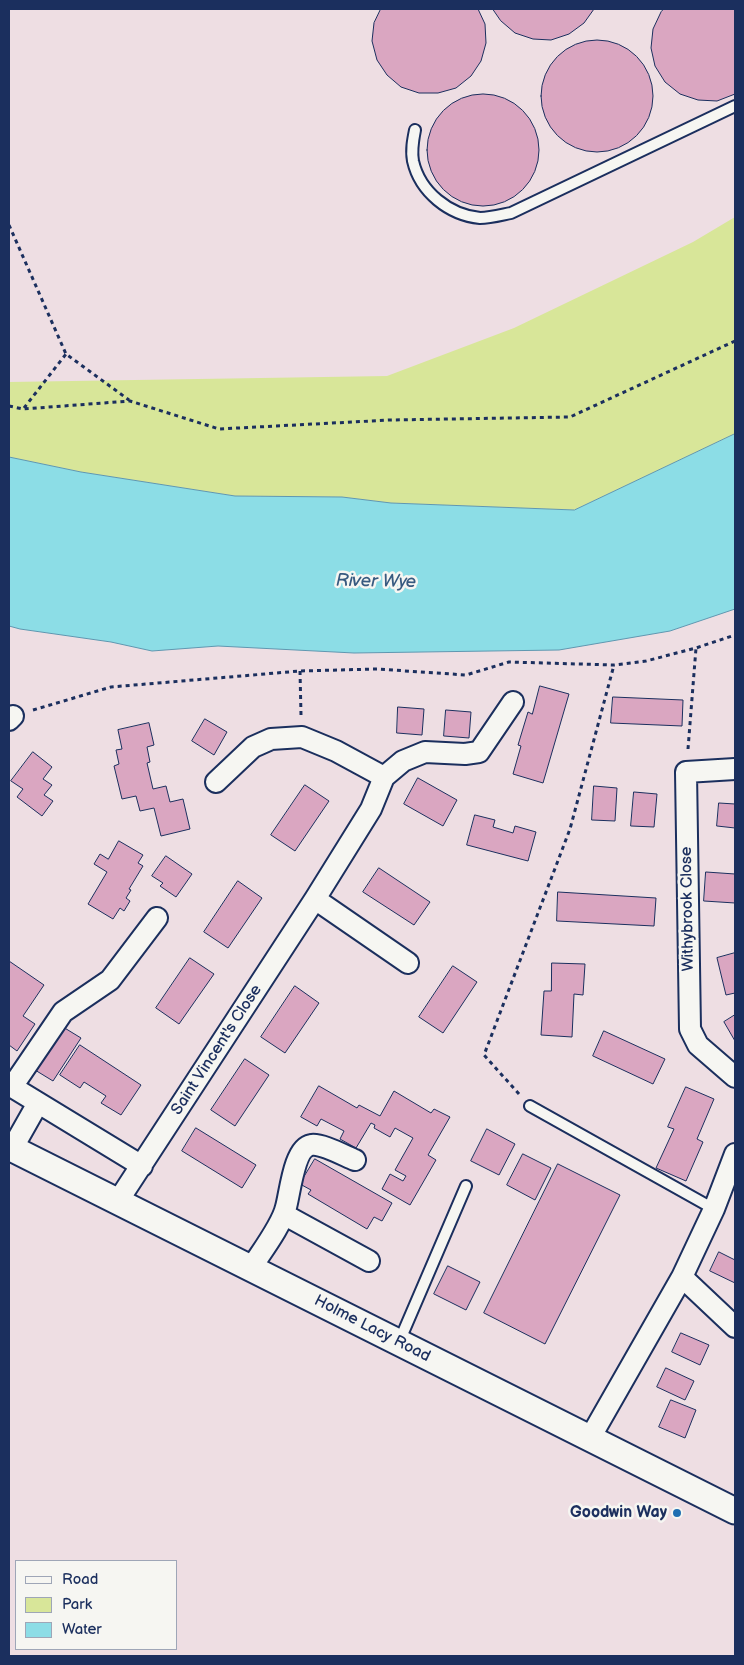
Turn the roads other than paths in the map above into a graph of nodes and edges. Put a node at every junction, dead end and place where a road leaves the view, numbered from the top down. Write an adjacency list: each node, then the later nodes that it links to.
1 (735, 106): 2 (lane)
2 (415, 130)
3 (513, 702): 5 (street, Saint Vincent's Close)
4 (735, 769): 10 (street, Withybrook Close)
5 (384, 777): 6 (street); 7 (street, Saint Vincent's Close)
6 (216, 782)
7 (315, 899): 9 (street); 17 (street, Saint Vincent's Close)
8 (157, 918): 11 (street)
9 (408, 963)
10 (735, 1077)
11 (10, 1086): 12 (street)
12 (38, 1103): 14 (street); 17 (street)
13 (530, 1106): 20 (lane)
14 (10, 1148): 19 (street, Holme Lacy Road)
15 (735, 1154): 20 (street)
16 (355, 1160): 21 (street)
17 (142, 1166): 19 (street, Saint Vincent's Close)
18 (466, 1186): 26 (lane)
19 (118, 1201): 23 (street, Holme Lacy Road)
20 (714, 1209): 24 (street)
21 (285, 1215): 22 (street); 23 (street)
22 (369, 1261)
23 (251, 1268): 26 (street, Holme Lacy Road)
24 (682, 1277): 25 (street); 27 (street)
25 (735, 1327)
26 (399, 1342): 27 (street, Holme Lacy Road)
27 (590, 1438): 28 (street, Holme Lacy Road)
28 (735, 1511)

